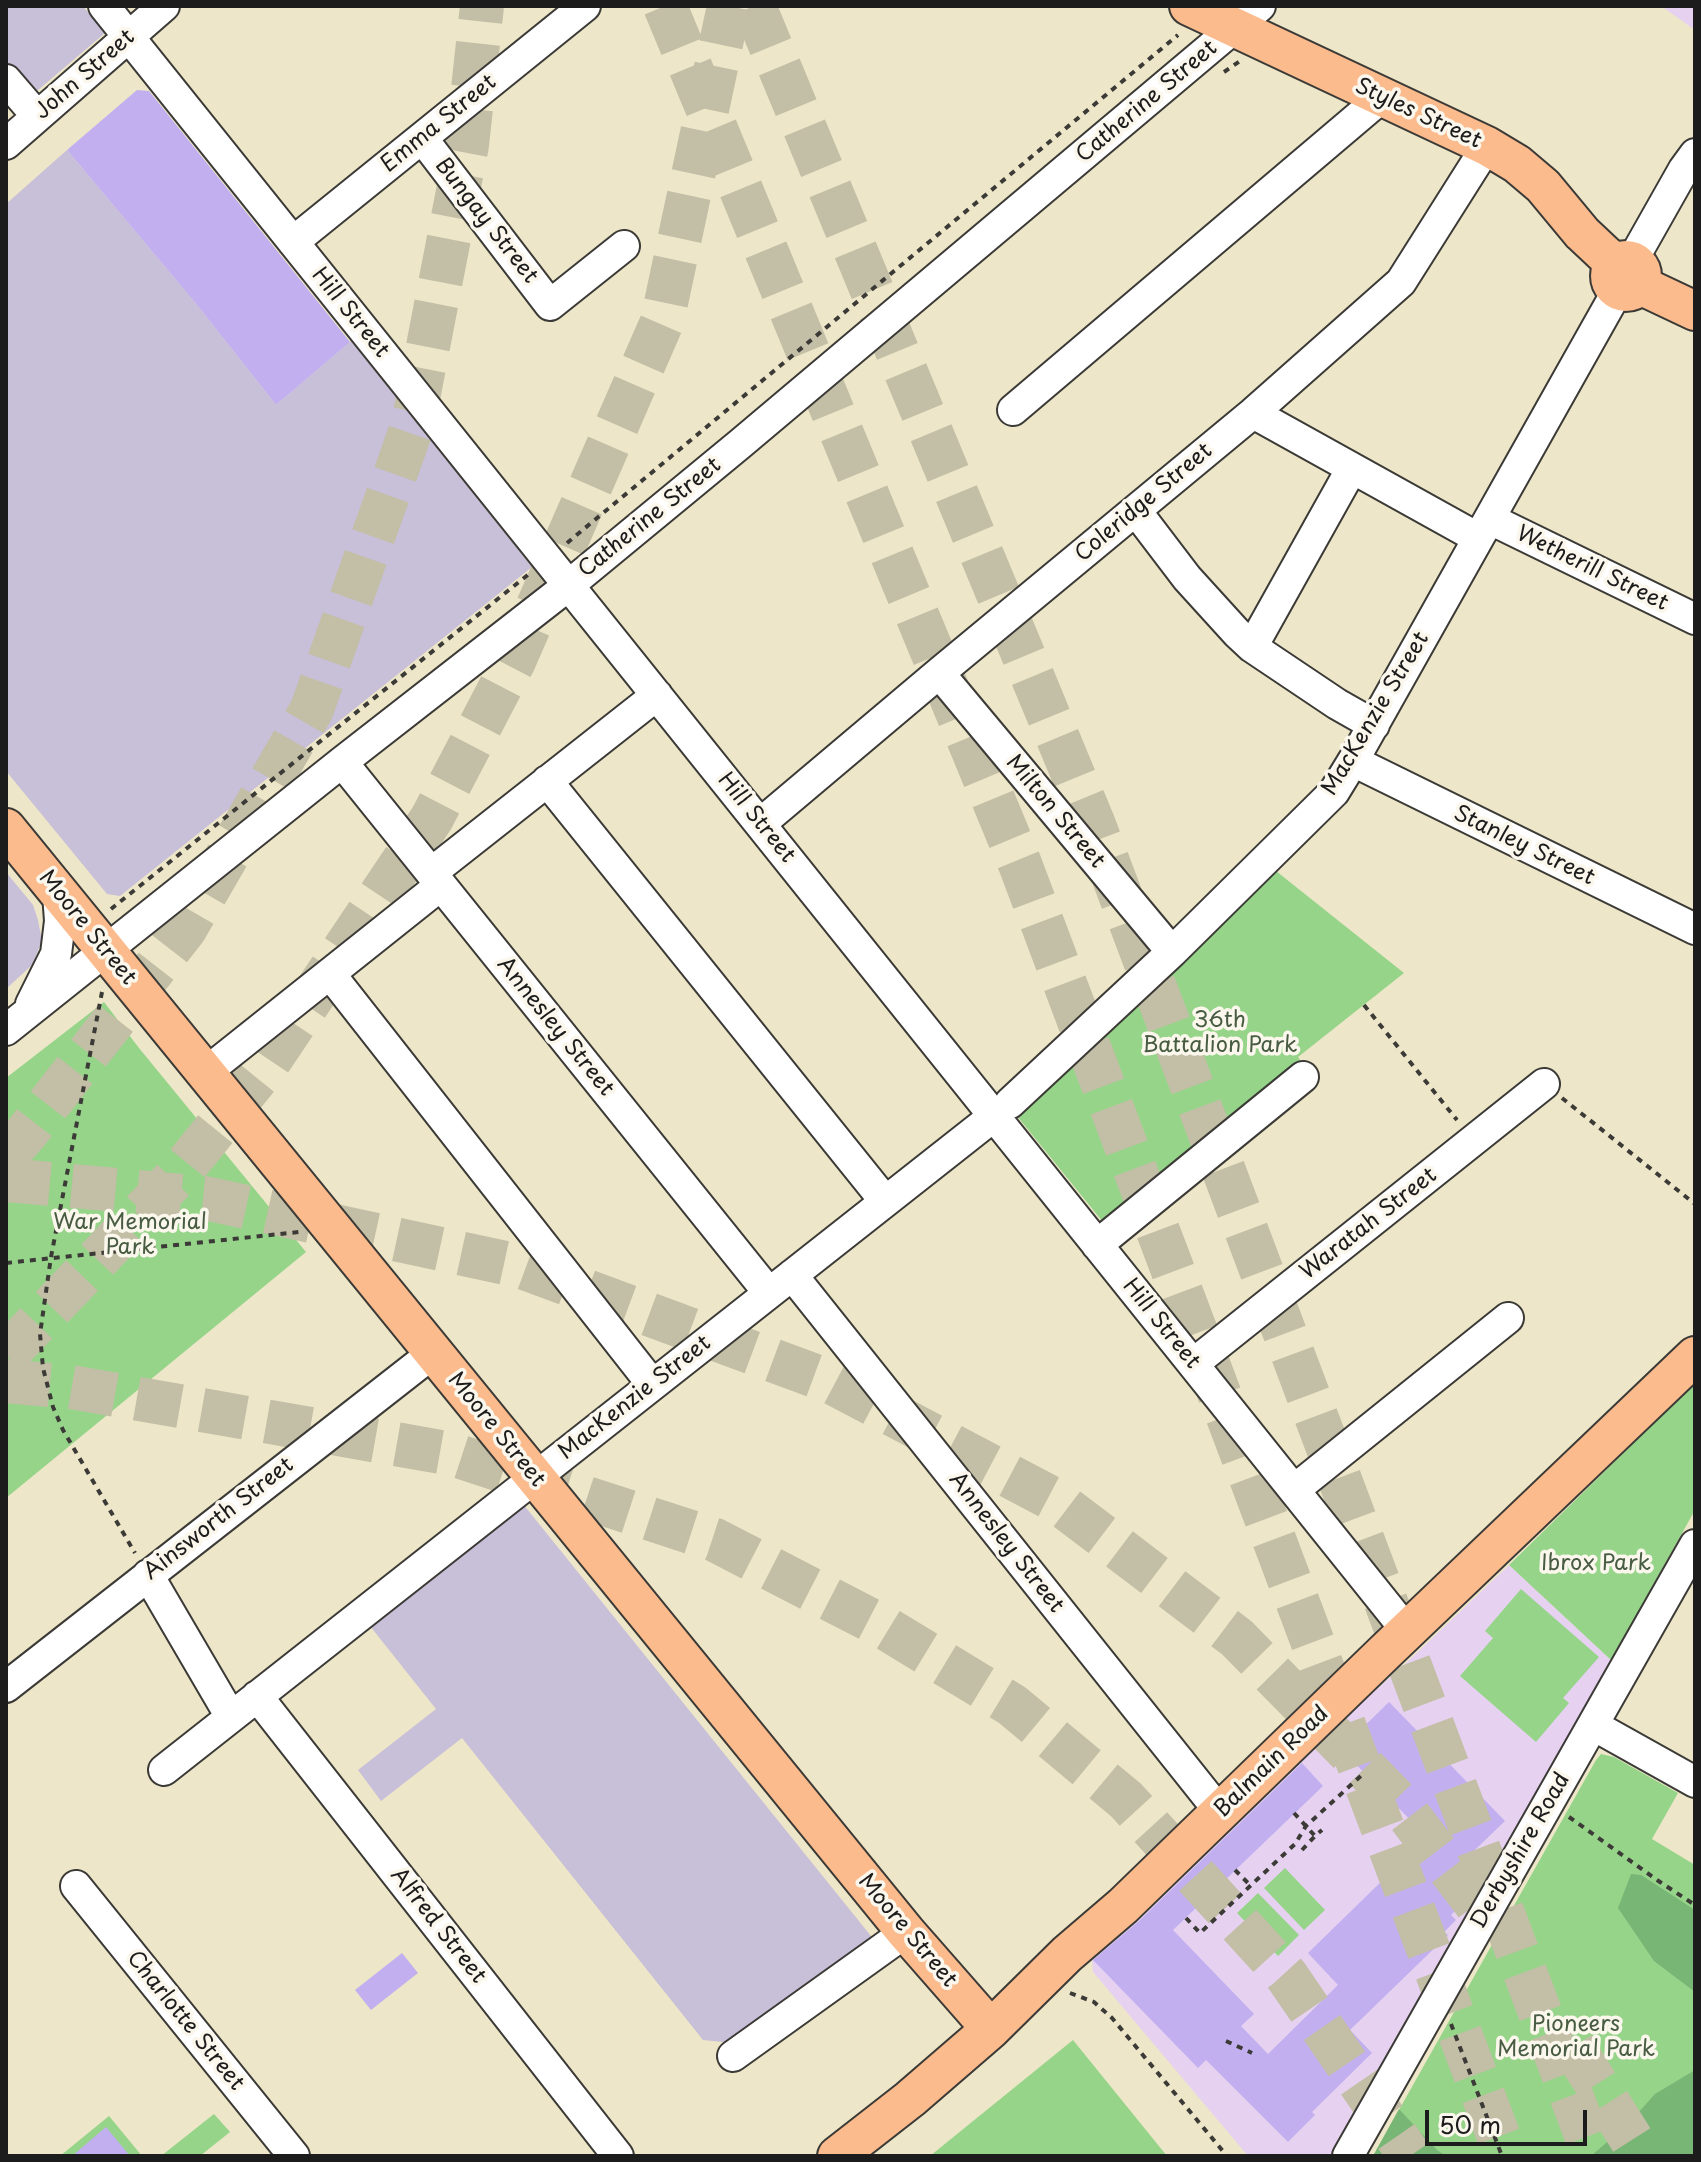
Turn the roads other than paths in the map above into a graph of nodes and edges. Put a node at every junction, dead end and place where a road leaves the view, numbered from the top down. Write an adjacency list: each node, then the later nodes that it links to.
1 (104, 6): 6 (street, Hill Street)
2 (164, 6): 6 (street, John Street)
3 (585, 6): 10 (street, Emma Street)
4 (1188, 17): 5 (main road, Styles Street)
5 (1248, 17): 8 (main road, Styles Street); 23 (street, Catherine Street)
6 (129, 37): 9 (street, John Street); 14 (street, Hill Street)
7 (6, 80): 9 (street)
8 (1382, 97): 12 (main road, Styles Street); 18 (street)
9 (37, 116): 11 (street, John Street)
10 (422, 138): 14 (street, Emma Street); 15 (street, Bungay Street)
11 (6, 144)
12 (1487, 146): 16 (main road, Styles Street); 19 (street, Coleridge Street)
13 (1695, 154): 16 (street, MacKenzie Street)
14 (293, 242): 23 (street, Hill Street)
15 (624, 246)
16 (1626, 275): 17 (main road, Styles Street); 22 (street, MacKenzie Street)
17 (1695, 311)
18 (1013, 410)
19 (1253, 413): 20 (street, Wetherill Street); 21 (street, Coleridge Street)
20 (1352, 468): 22 (street, Wetherill Street); 25 (street)
21 (1136, 511): 25 (street); 26 (street, Coleridge Street)
22 (1484, 528): 24 (street, Wetherill Street); 28 (street, MacKenzie Street)
23 (569, 585): 27 (street, Hill Street); 30 (street, Catherine Street)
24 (1695, 619)
25 (1252, 647): 28 (street)
26 (939, 673): 32 (street, Coleridge Street); 38 (street, Milton Street)
27 (657, 695): 31 (street); 32 (street, Hill Street)
28 (1374, 725): 29 (street, MacKenzie Street)
29 (1353, 761): 36 (street, Stanley Street); 38 (street, MacKenzie Street)
30 (342, 762): 34 (street, Annesley Street); 37 (street, Catherine Street)
31 (547, 781): 34 (street); 45 (street)
32 (760, 824): 44 (street, Hill Street)
33 (6, 828): 35 (main road, Moore Street)
34 (436, 879): 39 (street); 47 (street, Annesley Street)
35 (58, 893): 37 (main road, Moore Street); 40 (street, Catherine Street)
36 (1695, 929)
37 (105, 951): 40 (street, Catherine Street); 41 (main road, Moore Street)
38 (1172, 952): 44 (street, MacKenzie Street)
39 (330, 974): 41 (street); 52 (street)
40 (16, 1022)
41 (205, 1073): 49 (main road, Moore Street)
42 (1303, 1077): 46 (street)
43 (1544, 1084): 51 (street, Waratah Street)
44 (1002, 1109): 45 (street, MacKenzie Street); 46 (street, Hill Street)
45 (885, 1201): 47 (street, MacKenzie Street)
46 (1097, 1245): 51 (street, Hill Street)
47 (780, 1284): 52 (street, MacKenzie Street); 64 (street, Annesley Street)
48 (1508, 1318): 54 (street)
49 (433, 1353): 53 (main road, Moore Street); 56 (street, Ainsworth Street)
50 (1695, 1356): 57 (main road, Balmain Road)
51 (1193, 1364): 54 (street, Hill Street)
52 (652, 1384): 53 (street, MacKenzie Street)
53 (534, 1477): 59 (street, MacKenzie Street); 66 (main road, Moore Street)
54 (1294, 1490): 57 (street, Hill Street)
55 (1695, 1545): 61 (street, Derbyshire Road)
56 (148, 1575): 58 (street, Ainsworth Street); 60 (street)
57 (1407, 1631): 64 (main road, Balmain Road)
58 (6, 1687)
59 (257, 1696): 60 (street, MacKenzie Street); 70 (street, Alfred Street)
60 (231, 1717): 62 (street, MacKenzie Street)
61 (1593, 1725): 63 (street); 72 (street, Derbyshire Road)
62 (164, 1770)
63 (1695, 1782)
64 (1220, 1812): 67 (main road, Balmain Road)
65 (76, 1886): 69 (street, Charlotte Street)
66 (906, 1932): 67 (main road, Moore Street); 68 (street)
67 (991, 2029): 71 (main road, Balmain Road)
68 (733, 2056)
69 (294, 2156)
70 (618, 2156)
71 (837, 2156)
72 (1348, 2156)

